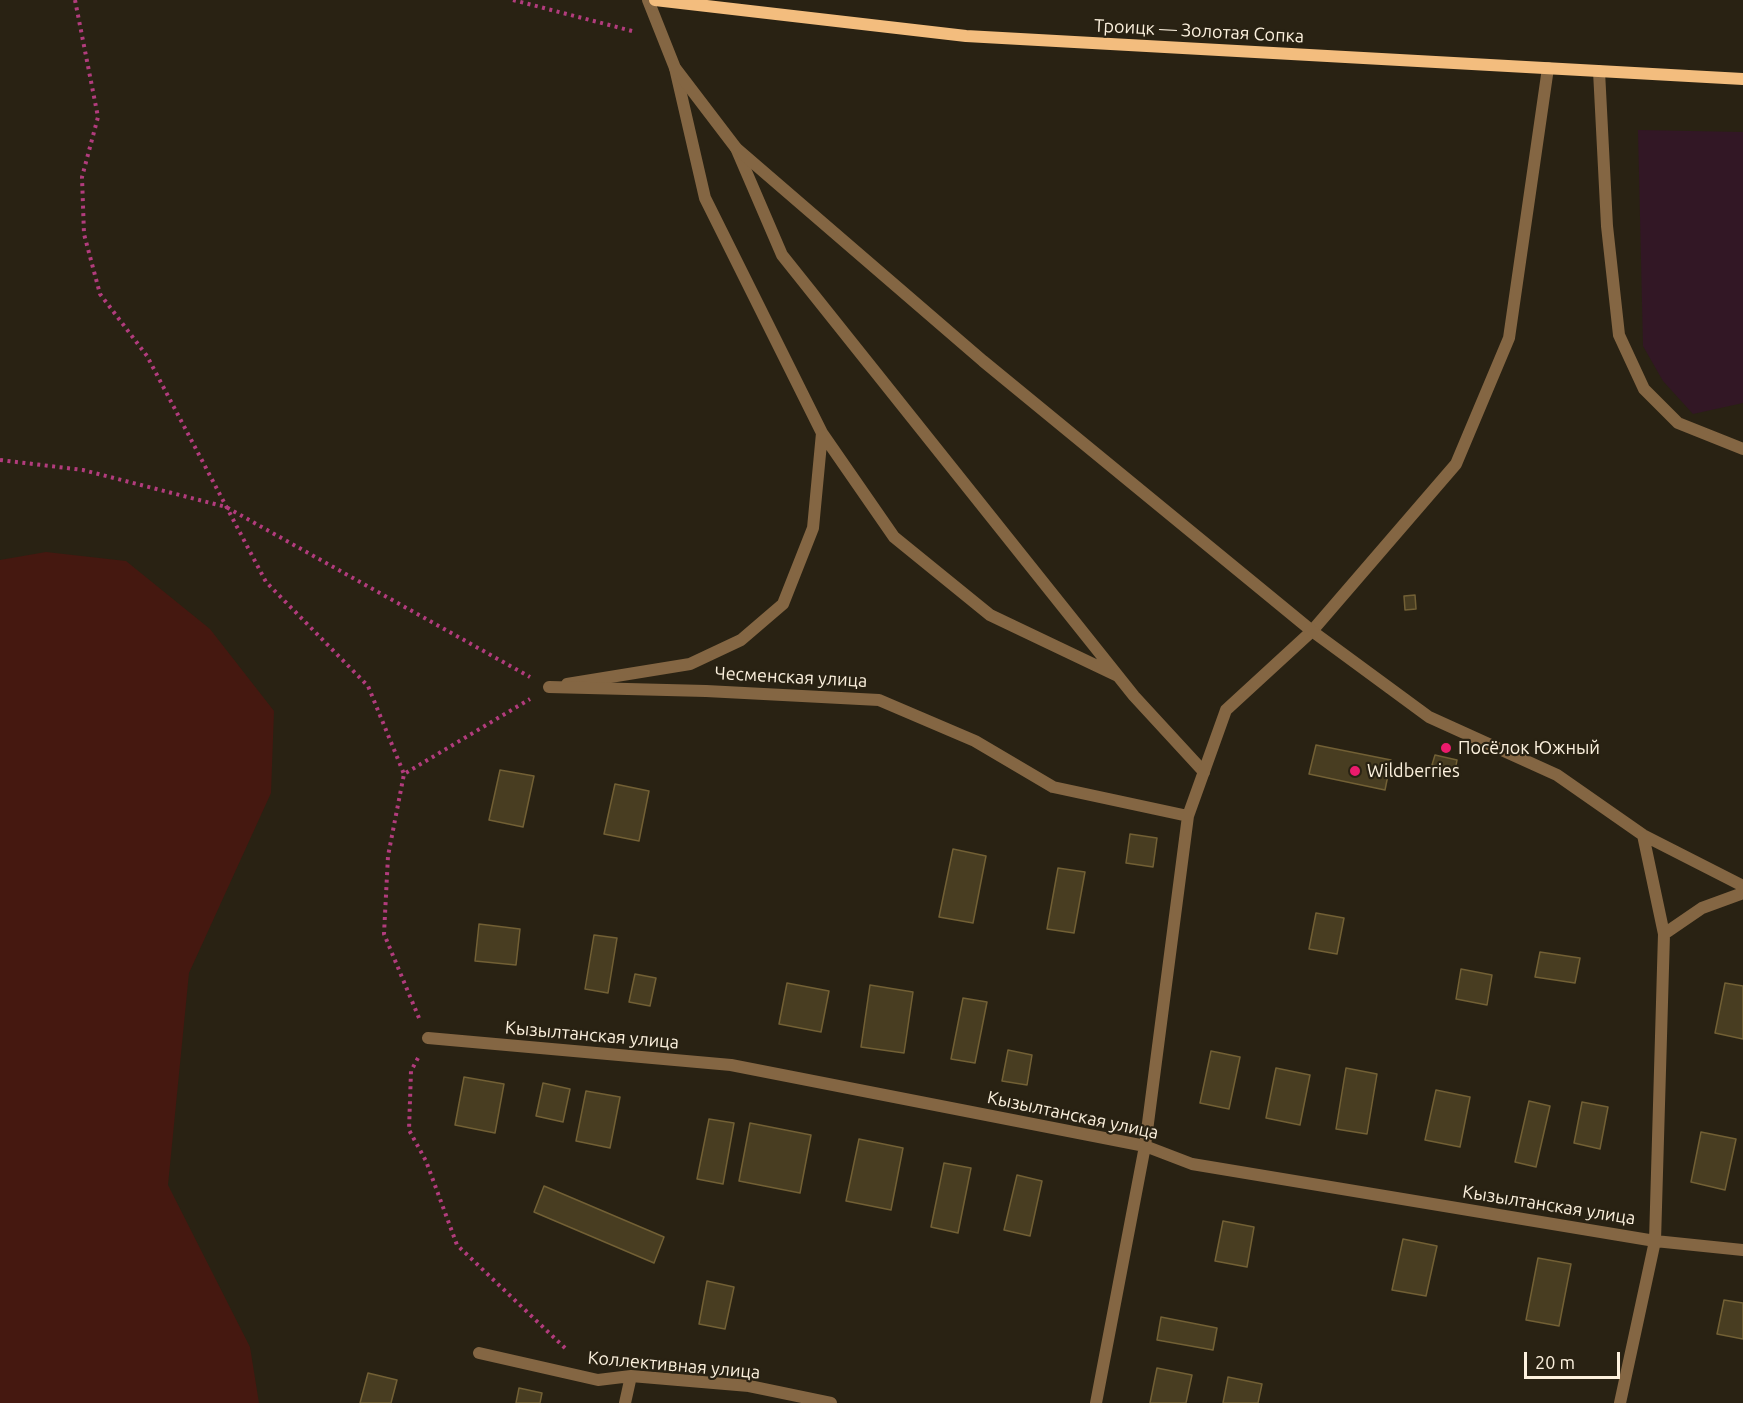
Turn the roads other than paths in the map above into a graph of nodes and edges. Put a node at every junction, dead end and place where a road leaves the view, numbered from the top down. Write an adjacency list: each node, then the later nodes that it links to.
1 (648, 0): 3 (street)
2 (655, 0): 4 (street, Троицк — Золотая Сопка)
3 (675, 68): 7 (street); 8 (street)
4 (1548, 68): 5 (street, Троицк — Золотая Сопка); 12 (street)
5 (1599, 71): 6 (street, Троицк — Золотая Сопка); 10 (street)
6 (1743, 79)
7 (736, 148): 12 (street); 13 (street)
8 (822, 433): 13 (street); 15 (street, Чесменская улица)
9 (1743, 438): 10 (street)
10 (1727, 441): 11 (street)
11 (1743, 449)
12 (1312, 631): 14 (street); 16 (street)
13 (1118, 676): 14 (street)
14 (1204, 772): 15 (street)
15 (1188, 816): 21 (street)
16 (1643, 834): 17 (street); 19 (street)
17 (1743, 886)
18 (1743, 893): 19 (street)
19 (1664, 934): 22 (street)
20 (428, 1038): 21 (street, Кызылтанская улица)
21 (1145, 1146): 22 (street, Кызылтанская улица); 28 (street)
22 (1655, 1241): 23 (street, Кызылтанская улица); 29 (street)
23 (1743, 1250)
24 (479, 1353): 25 (street, Коллективная улица)
25 (631, 1376): 26 (street); 27 (street, Коллективная улица)
26 (626, 1403)
27 (831, 1403)
28 (1096, 1403)
29 (1620, 1403)

